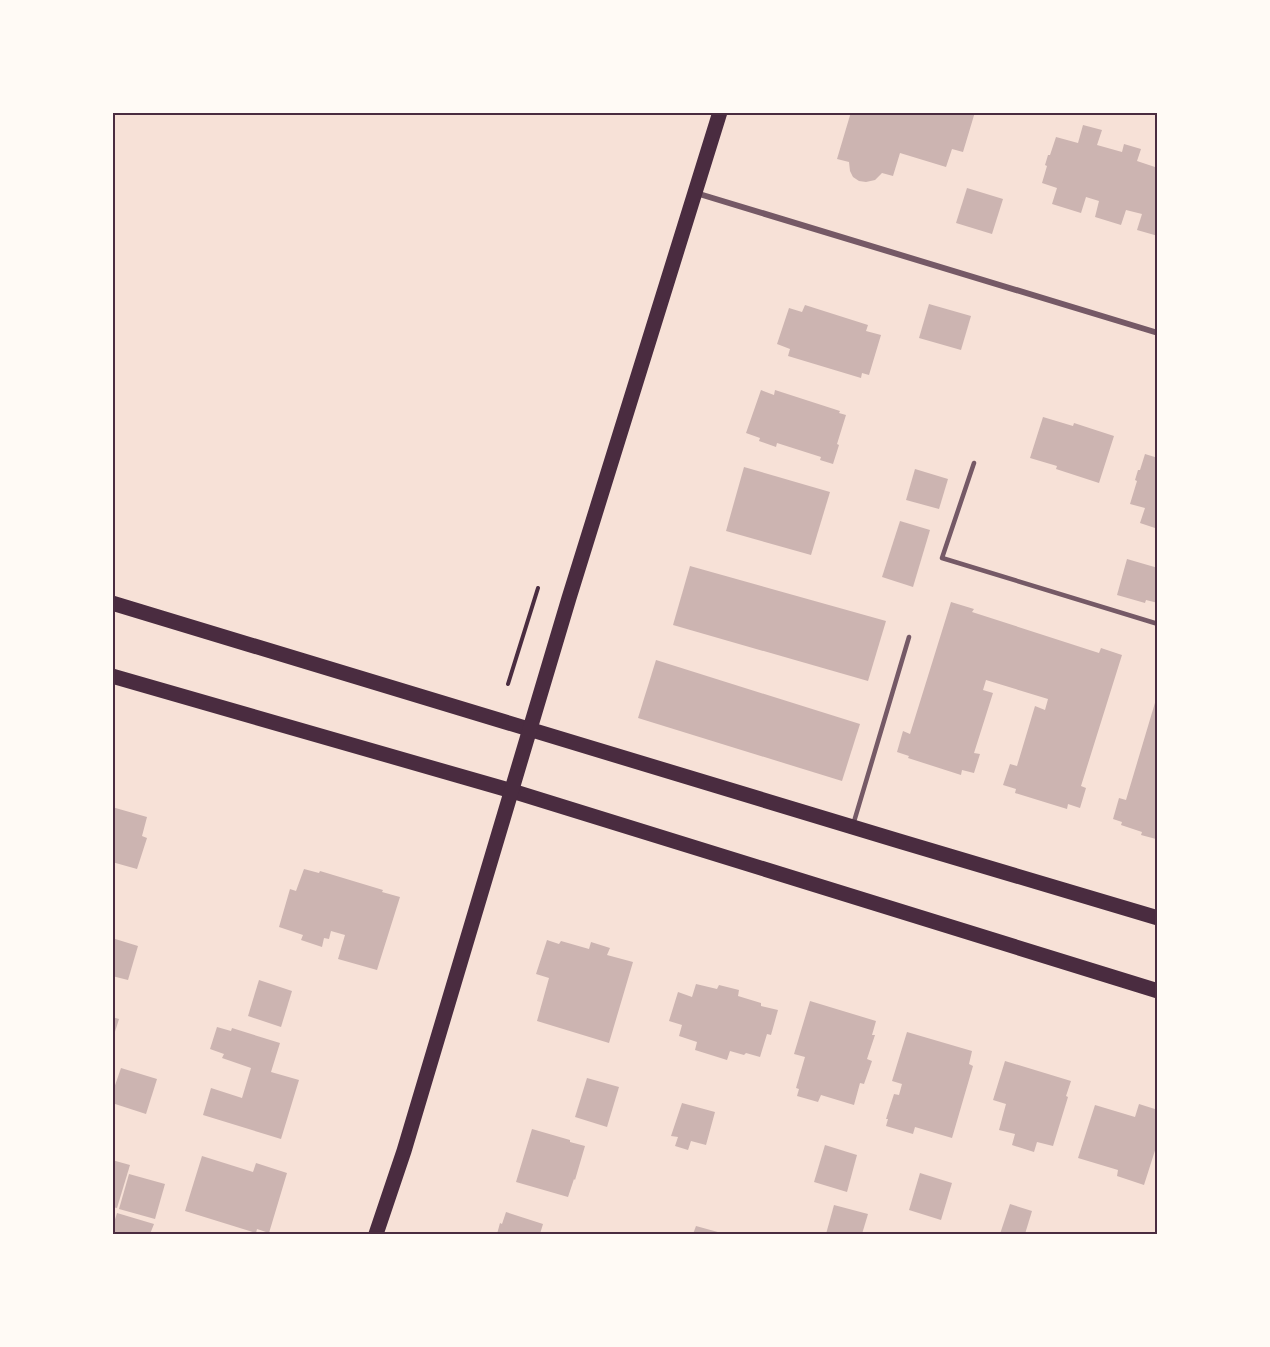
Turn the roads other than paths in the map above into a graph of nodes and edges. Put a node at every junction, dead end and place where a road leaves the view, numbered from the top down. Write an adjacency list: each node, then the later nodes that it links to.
1 (720, 112): 2 (main road)
2 (695, 193): 3 (street); 9 (main road)
3 (1158, 333)
4 (974, 463): 6 (lane)
5 (112, 603): 9 (main road)
6 (1158, 624)
7 (909, 637): 11 (lane)
8 (112, 676): 10 (main road)
9 (531, 730): 10 (main road); 11 (main road)
10 (512, 791): 13 (main road); 14 (main road)
11 (853, 827): 12 (main road)
12 (1158, 918)
13 (1158, 991)
14 (376, 1234)

